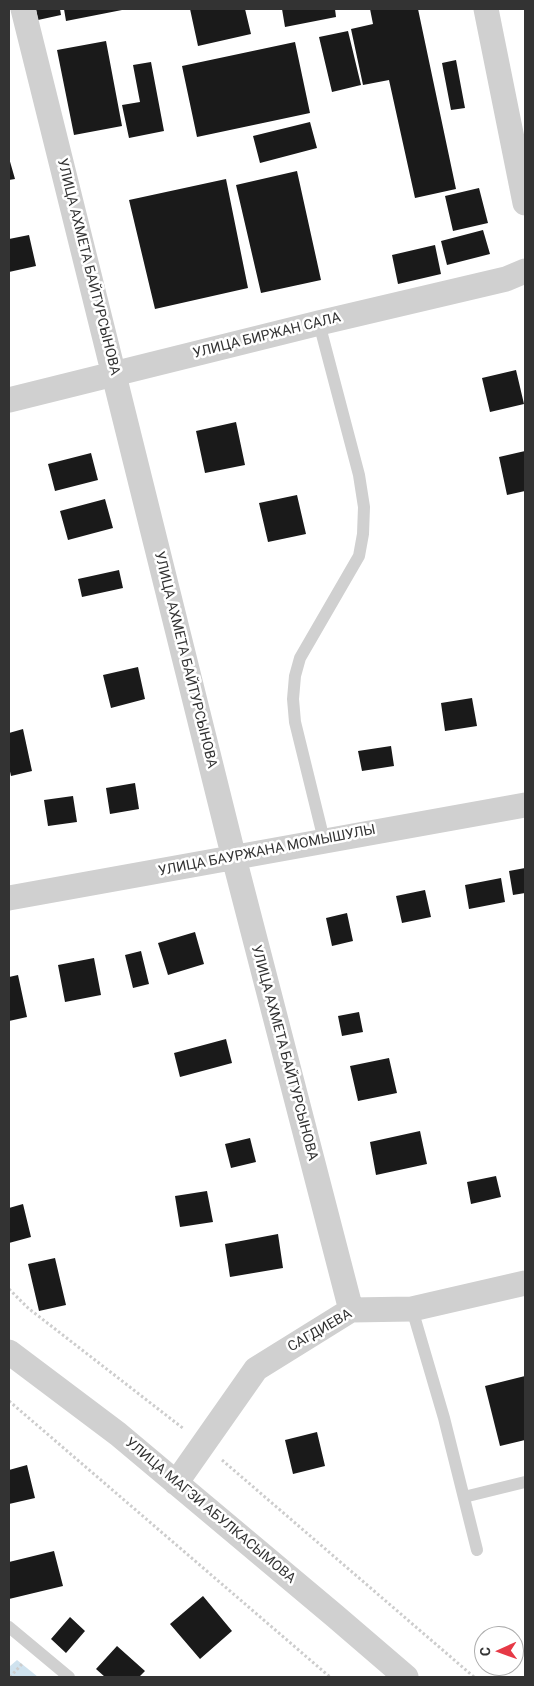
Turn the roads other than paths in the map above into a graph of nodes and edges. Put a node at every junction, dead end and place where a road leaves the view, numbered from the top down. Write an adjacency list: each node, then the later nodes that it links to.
1 (23, 9): 6 (street, УЛИЦА АХМЕТА БАЙТУРСЫНОВА)
2 (486, 9): 3 (street)
3 (525, 203)
4 (525, 271): 5 (street, УЛИЦА БИРЖАН САЛА)
5 (319, 323): 6 (street, УЛИЦА БИРЖАН САЛА); 9 (lane)
6 (115, 375): 7 (street, УЛИЦА БИРЖАН САЛА); 10 (street, УЛИЦА АХМЕТА БАЙТУРСЫНОВА)
7 (9, 400)
8 (525, 805): 9 (street, УЛИЦА БАУРЖАНА МОМЫШУЛЫ)
9 (324, 840): 10 (street, УЛИЦА БАУРЖАНА МОМЫШУЛЫ)
10 (234, 858): 11 (street, УЛИЦА БАУРЖАНА МОМЫШУЛЫ); 14 (street, УЛИЦА АХМЕТА БАЙТУРСЫНОВА)
11 (9, 898)
12 (525, 1283): 13 (street, САГДИЕВА)
13 (412, 1309): 14 (street, САГДИЕВА); 18 (lane)
14 (351, 1310): 17 (street, САГДИЕВА)
15 (9, 1352): 17 (street, УЛИЦА МАГЗИ АБУЛКАСЫМОВА)
16 (525, 1482): 18 (lane)
17 (176, 1483): 22 (street, УЛИЦА МАГЗИ АБУЛКАСЫМОВА)
18 (464, 1497): 19 (lane)
19 (477, 1550)
20 (9, 1627): 21 (lane)
21 (69, 1677)
22 (406, 1677)

